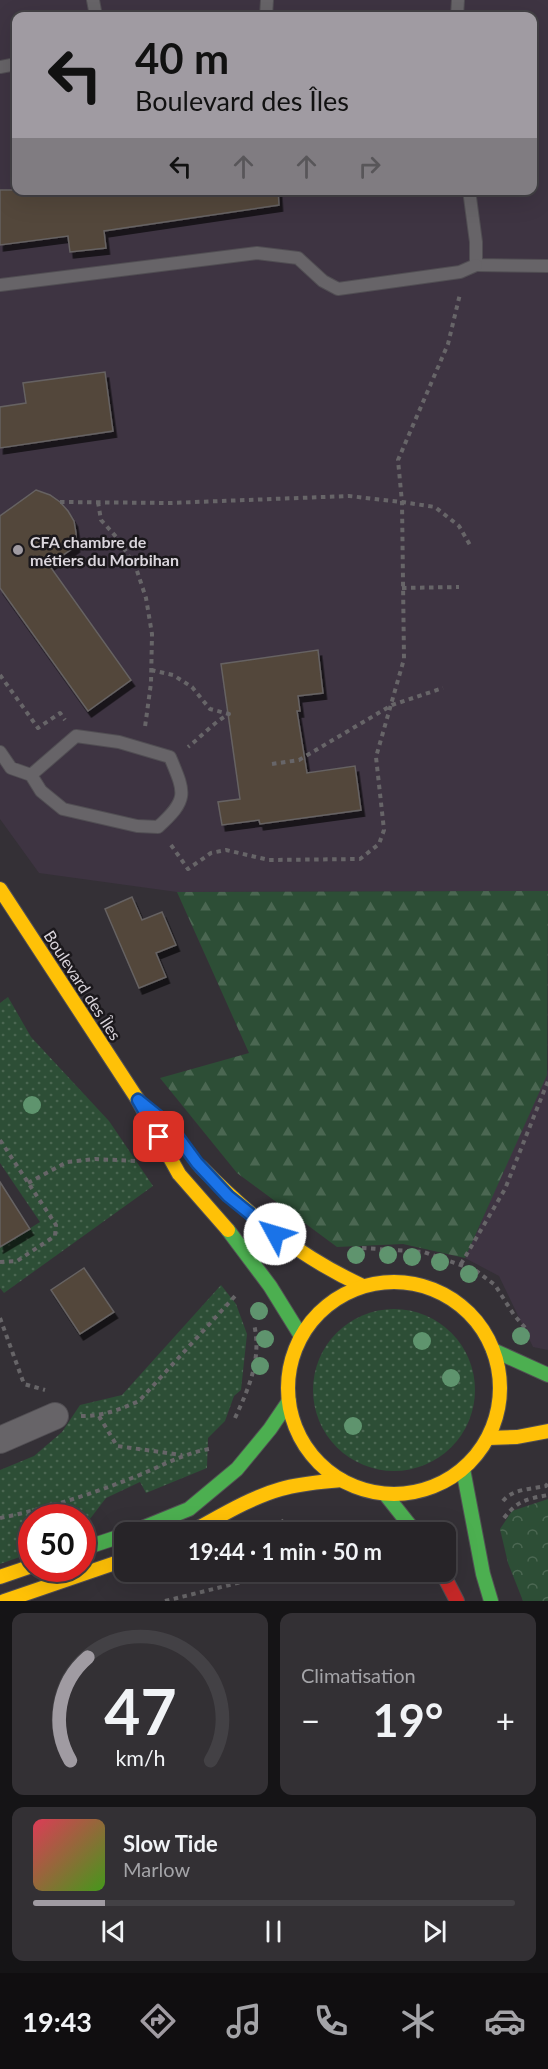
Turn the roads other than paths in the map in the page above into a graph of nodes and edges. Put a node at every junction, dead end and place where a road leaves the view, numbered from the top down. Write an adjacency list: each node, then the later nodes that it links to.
1 (470, 195): 2 (lane)
2 (476, 265): 3 (lane); 4 (lane)
3 (548, 266)
4 (0, 285)
5 (0, 752): 6 (lane)
6 (31, 775): 6 (lane)
7 (0, 889): 8 (main road, Boulevard des Îles)
8 (138, 1100): 9 (main road, Boulevard des Îles); 12 (main road, Boulevard des Îles)
9 (169, 1125)
10 (190, 1153): 11 (main road)
11 (363, 1286): 12 (main road); 13 (main road)
12 (301, 1336): 15 (main road)
13 (493, 1350): 14 (main road); 18 (main road)
14 (548, 1375)
15 (289, 1401): 21 (main road); 23 (main road)
16 (55, 1416): 19 (street)
17 (548, 1431): 18 (main road)
18 (488, 1438): 20 (main road)
19 (0, 1440)
20 (463, 1469): 22 (main road); 34 (main road)
21 (341, 1480): 22 (main road); 24 (main road)
22 (385, 1494): 25 (main road)
23 (157, 1522)
24 (211, 1522)
25 (407, 1522)
26 (114, 1538): 27 (main road)
27 (96, 1544)
28 (114, 1563): 32 (main road)
29 (18, 1571): 30 (main road)
30 (0, 1577)
31 (447, 1582): 33 (main road)
32 (4, 1601)
33 (457, 1601)
34 (491, 1601)

